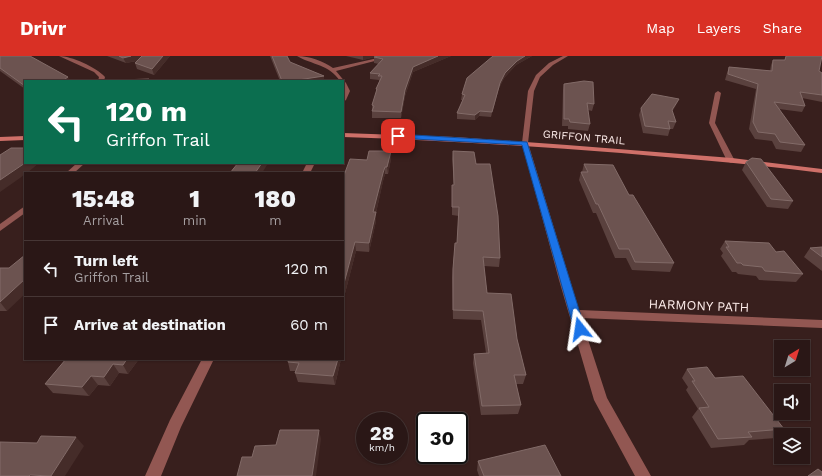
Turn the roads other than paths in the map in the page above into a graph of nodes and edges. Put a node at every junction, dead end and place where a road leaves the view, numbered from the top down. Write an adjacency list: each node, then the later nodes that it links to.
1 (61, 56): 6 (street)
2 (299, 56): 5 (street)
3 (392, 56): 5 (street)
4 (566, 56): 14 (street)
5 (333, 70): 7 (street)
6 (101, 80)
7 (343, 80)
8 (344, 82): 10 (street)
9 (718, 93): 15 (street)
10 (344, 98)
11 (344, 135): 14 (street, GRIFFON TRAIL)
12 (24, 138): 13 (street)
13 (0, 139)
14 (525, 143): 15 (street, GRIFFON TRAIL); 21 (street)
15 (731, 161): 17 (street, GRIFFON TRAIL)
16 (80, 164): 18 (street)
17 (822, 171)
18 (71, 172)
19 (24, 210): 20 (street)
20 (0, 228)
21 (576, 314): 22 (street, HARMONY PATH); 25 (street)
22 (822, 324)
23 (208, 360): 24 (street)
24 (153, 476)
25 (643, 476)

